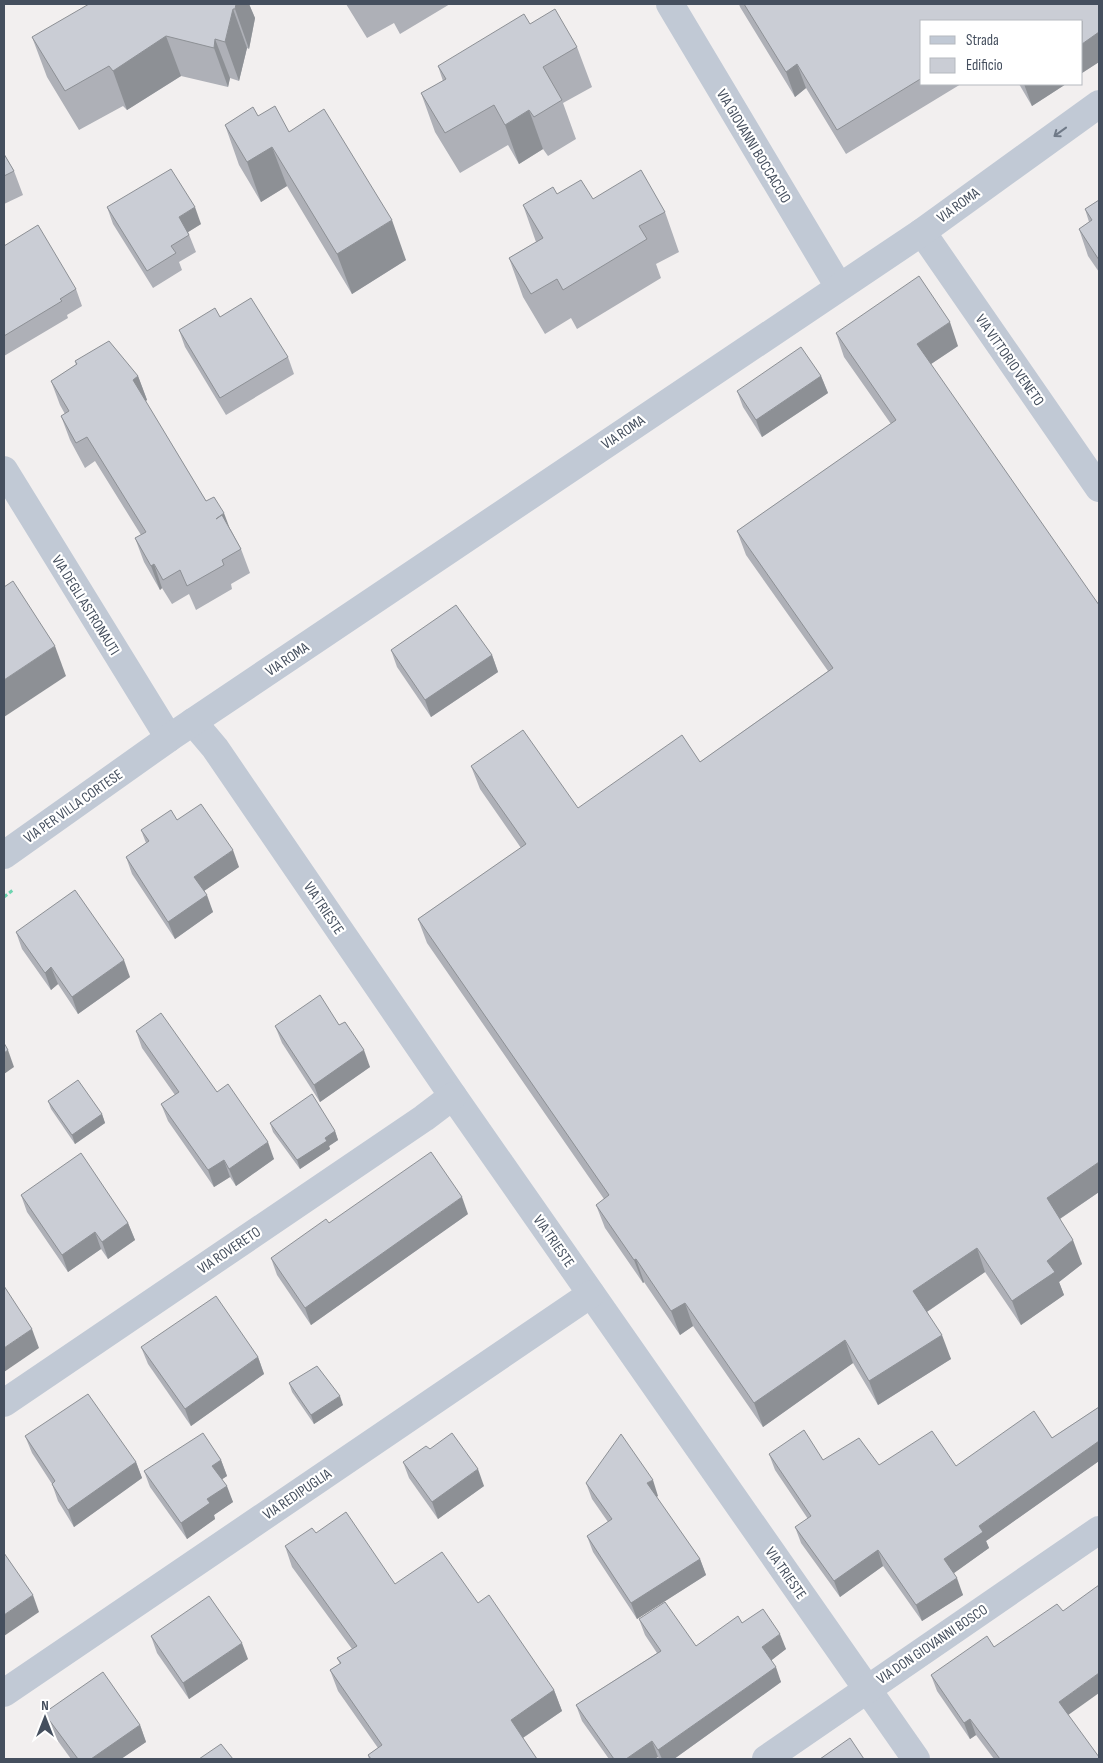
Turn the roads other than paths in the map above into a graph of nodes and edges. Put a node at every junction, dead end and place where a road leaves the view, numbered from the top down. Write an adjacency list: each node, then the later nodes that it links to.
1 (670, 4): 4 (street, VIA GIOVANNI BOCCACCIO)
2 (1099, 104): 3 (street, VIA ROMA, one-way to 3)
3 (922, 232): 4 (street, VIA ROMA); 6 (street, VIA VITTORIO VENETO)
4 (839, 287): 7 (street, VIA ROMA)
5 (4, 470): 8 (street, VIA DEGLI ASTRONAUTI)
6 (1099, 488)
7 (193, 722): 8 (street, VIA ROMA); 11 (street, VIA TRIESTE)
8 (170, 738): 9 (street, VIA ROMA)
9 (143, 757): 10 (street, VIA PER VILLA CORTESE)
10 (4, 855)
11 (453, 1096): 12 (street, VIA TRIESTE); 13 (street, VIA ROVERETO)
12 (590, 1294): 15 (street, VIA TRIESTE); 16 (street, VIA REDIPUGLIA)
13 (4, 1403)
14 (1099, 1530): 15 (street, VIA DON GIOVANNI BOSCO)
15 (867, 1689): 17 (street, VIA DON GIOVANNI BOSCO); 18 (street, VIA TRIESTE)
16 (4, 1693)
17 (766, 1759)
18 (916, 1759)

